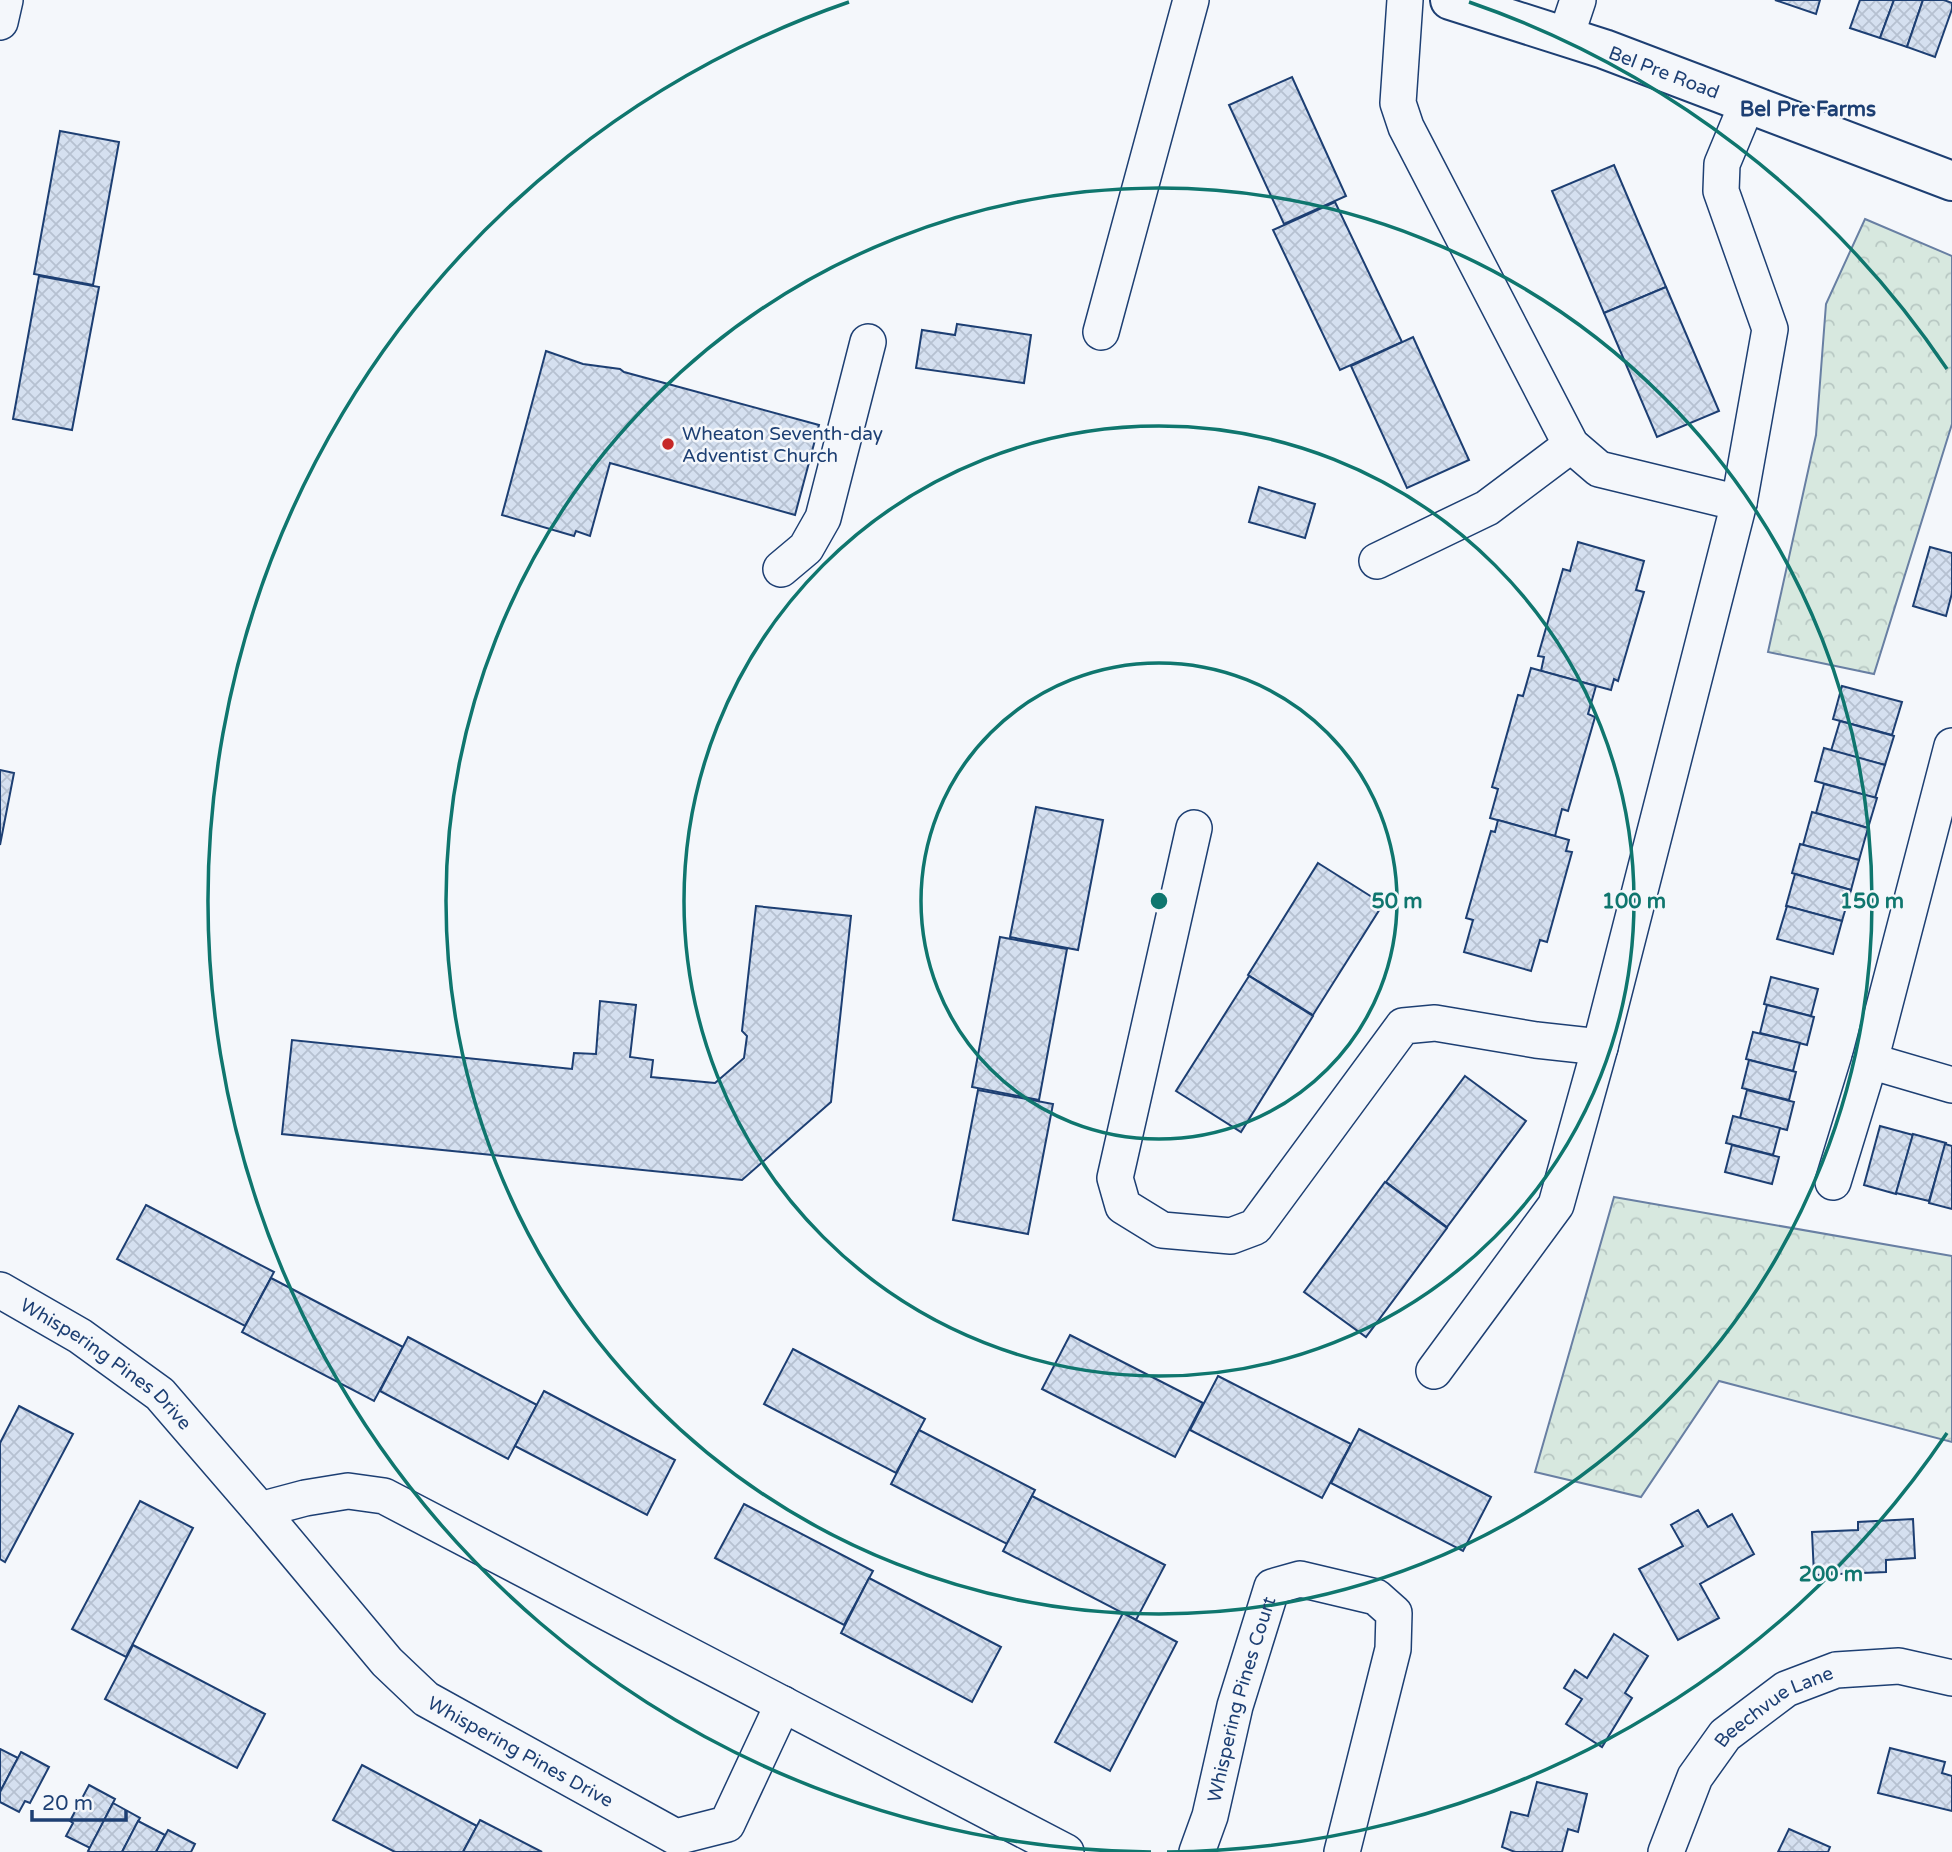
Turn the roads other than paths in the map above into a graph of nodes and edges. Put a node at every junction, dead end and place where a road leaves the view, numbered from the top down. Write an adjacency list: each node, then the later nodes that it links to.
1 (5, 0): 6 (street)
2 (1191, 0): 10 (street)
3 (1405, 0): 12 (street)
4 (1450, 0): 7 (main road, Bel Pre Road)
5 (1578, 0): 7 (street)
6 (0, 22)
7 (1566, 36): 8 (main road, Bel Pre Road)
8 (1747, 104): 9 (main road, Bel Pre Road); 13 (street)
9 (1952, 181)
10 (1101, 332)
11 (868, 342): 15 (street)
12 (1571, 444): 13 (street); 14 (street)
13 (1739, 503): 18 (street)
14 (1377, 561)
15 (781, 569)
16 (1952, 746): 19 (street)
17 (1194, 828): 18 (street)
18 (1600, 1047): 23 (street)
19 (1870, 1061): 20 (street); 21 (street)
20 (1952, 1085)
21 (1833, 1182)
22 (0, 1290): 24 (street, Whispering Pines Drive)
23 (1434, 1371)
24 (260, 1510): 26 (street); 26 (street, Whispering Pines Drive)
25 (1952, 1678): 30 (street, Beechvue Lane)
26 (783, 1704): 27 (street)
27 (1066, 1852)
28 (1197, 1852): 29 (street, Whispering Pines Court)
29 (1342, 1852)
30 (1666, 1852)

